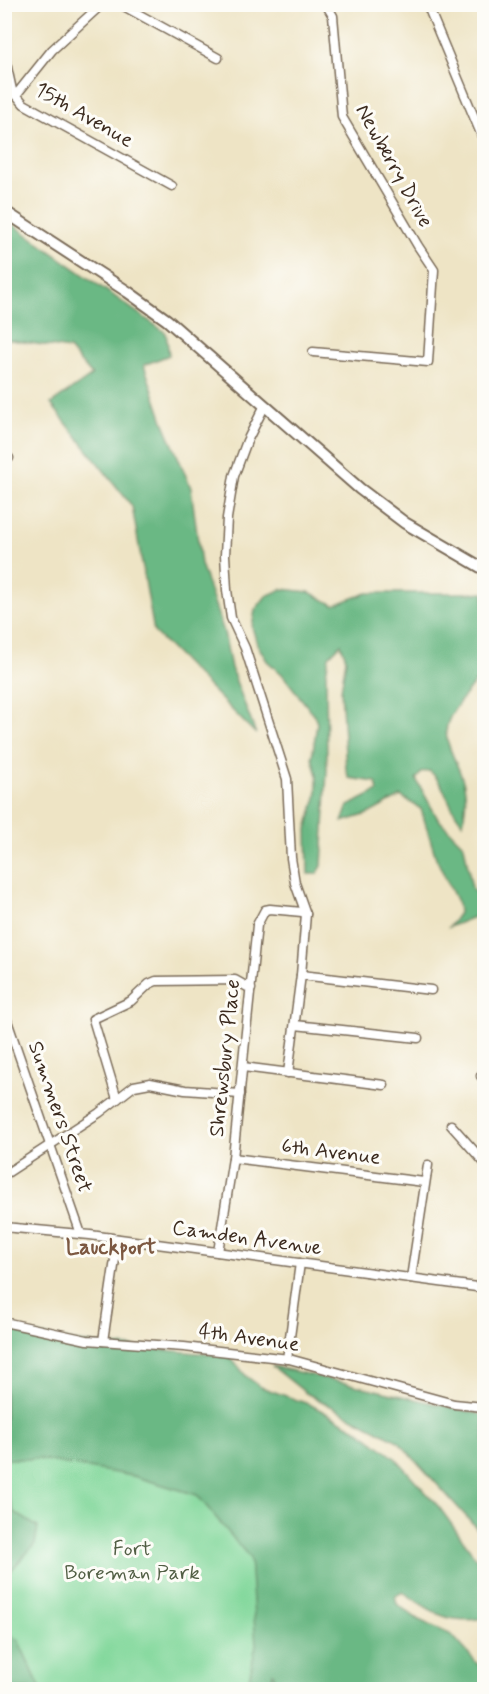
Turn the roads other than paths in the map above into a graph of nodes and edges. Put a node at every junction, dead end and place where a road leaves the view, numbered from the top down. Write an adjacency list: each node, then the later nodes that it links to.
1 (102, 4): 7 (street)
2 (120, 4): 6 (street)
3 (326, 4): 11 (street, Newberry Drive)
4 (427, 4): 8 (street)
5 (4, 54): 7 (street, 15th Avenue)
6 (218, 58)
7 (16, 95): 9 (street, 15th Avenue)
8 (484, 141)
9 (172, 186)
10 (4, 211): 12 (main road)
11 (313, 352)
12 (265, 405): 13 (main road); 14 (street)
13 (484, 569)
14 (306, 914): 15 (street); 16 (street, Shrewsbury Place)
15 (301, 975): 17 (street); 19 (street)
16 (250, 988): 21 (street, Shrewsbury Place); 25 (street)
17 (431, 990)
18 (4, 1012): 27 (street, Summers Street)
19 (295, 1025): 20 (street); 22 (street)
20 (418, 1038)
21 (243, 1067): 22 (street); 24 (street, Shrewsbury Place)
22 (288, 1073): 23 (street)
23 (384, 1085)
24 (240, 1094): 25 (street); 28 (street, Shrewsbury Place)
25 (117, 1099): 27 (street)
26 (451, 1125): 29 (street)
27 (51, 1145): 31 (street); 34 (street, Summers Street)
28 (233, 1158): 32 (street, 6th Avenue); 36 (street, Shrewsbury Place)
29 (484, 1162)
30 (428, 1165): 32 (street)
31 (4, 1175)
32 (424, 1182): 38 (street)
33 (4, 1227): 34 (street, Camden Avenue)
34 (81, 1234): 35 (street, Camden Avenue)
35 (118, 1239): 36 (street, Camden Avenue); 41 (street)
36 (218, 1252): 37 (street, Camden Avenue)
37 (300, 1263): 38 (street, Camden Avenue); 42 (street)
38 (411, 1278): 39 (street, Camden Avenue)
39 (484, 1288)
40 (4, 1322): 41 (street, 4th Avenue)
41 (104, 1341): 42 (street, 4th Avenue)
42 (287, 1359): 43 (street, 4th Avenue)
43 (484, 1407)

